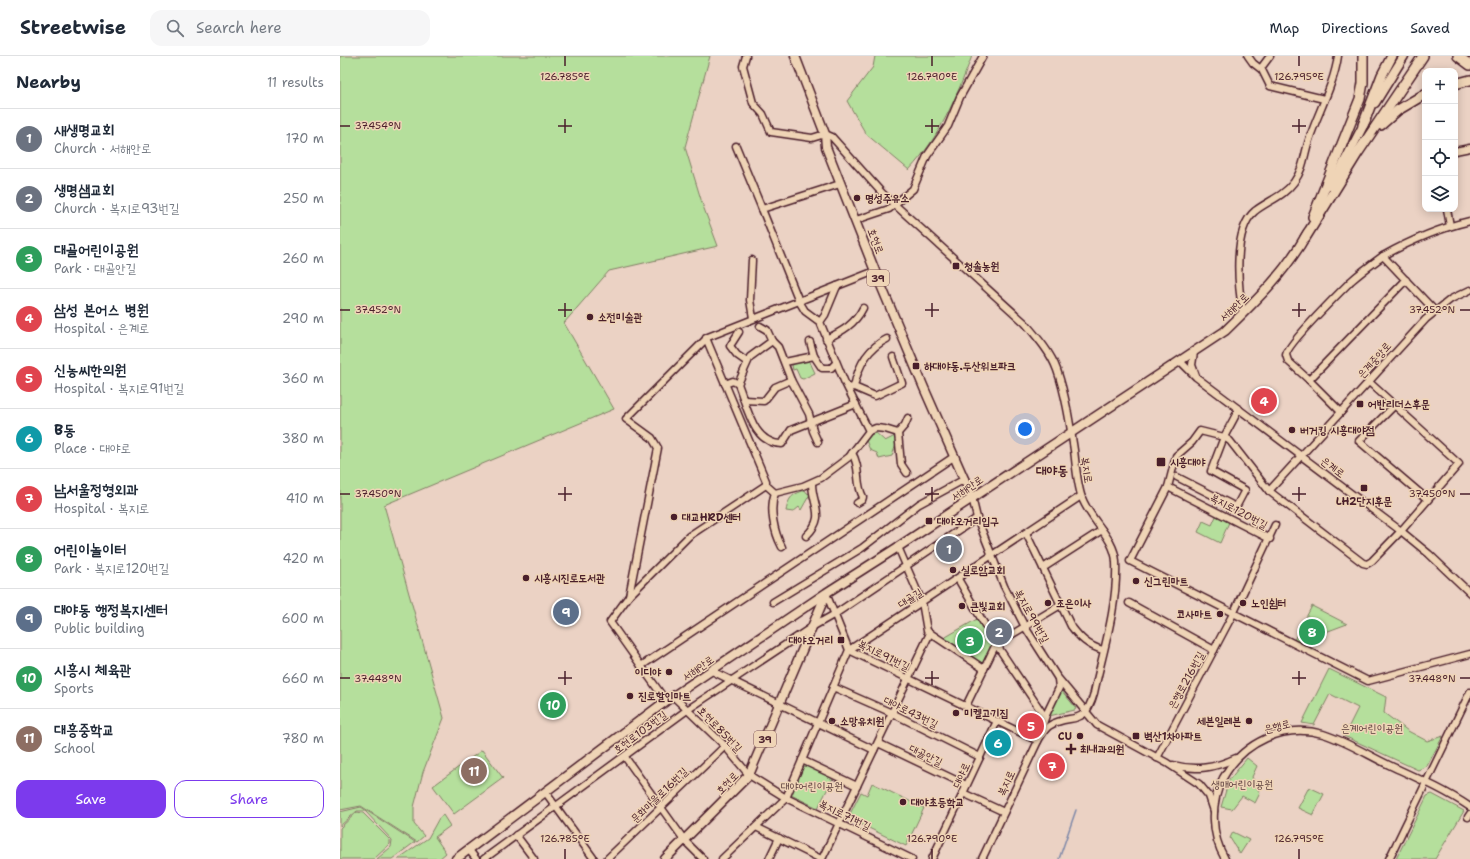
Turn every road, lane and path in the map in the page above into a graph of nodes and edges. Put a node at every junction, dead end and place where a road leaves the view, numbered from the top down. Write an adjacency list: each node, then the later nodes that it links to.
1 (794, 56): 19 (main road, 호현로 / 39)
2 (983, 56): 25 (street)
3 (1248, 56): 13 (street)
4 (1270, 56): 13 (street)
5 (1338, 56): 17 (street)
6 (1363, 56): 31 (highway)
7 (1392, 56): 18 (highway)
8 (1404, 56): 18 (main road, 서해안로)
9 (1423, 56): 23 (highway)
10 (1458, 56): 12 (highway)
11 (745, 57): 19 (street)
12 (1470, 65)
13 (1261, 68): 17 (street)
14 (1470, 80): 15 (highway)
15 (1458, 83)
16 (1422, 96): 23 (highway)
17 (1324, 99): 41 (street)
18 (1363, 125): 31 (main road, 서해안로)
19 (825, 134): 24 (main road, 호현로 / 39); 25 (street, 복지로)
20 (736, 146): 26 (street)
21 (1470, 148): 22 (street)
22 (1458, 150)
23 (1357, 154): 31 (highway)
24 (840, 184): 26 (street); 28 (main road, 호현로 / 39)
25 (894, 204): 28 (street); 73 (street, 복지로)
26 (762, 209): 38 (street)
27 (1448, 212): 30 (street)
28 (856, 220): 34 (main road, 호현로 / 39)
29 (1470, 221): 30 (street)
30 (1450, 226): 32 (street)
31 (1304, 238): 41 (main road, 서해안로)
32 (1383, 256): 35 (street); 60 (street)
33 (752, 260): 42 (street)
34 (875, 270): 36 (street); 79 (main road, 호현로 / 39)
35 (1406, 280): 40 (street); 60 (street)
36 (837, 286): 38 (street); 43 (street)
37 (1470, 290): 40 (street, 은계중앙로)
38 (799, 301): 42 (street); 43 (street)
39 (862, 308): 47 (street)
40 (1435, 311): 61 (street, 은계중앙로)
41 (1243, 314): 51 (main road, 서해안로)
42 (753, 318): 46 (street)
43 (820, 322): 47 (street)
44 (760, 326): 49 (street)
45 (739, 332): 54 (street)
46 (706, 338): 62 (street); 107 (street)
47 (826, 339): 57 (street)
48 (887, 339): 64 (street)
49 (772, 341): 54 (street); 55 (street)
50 (810, 342): 52 (street)
51 (1194, 352): 56 (main road, 서해안로); 58 (street)
52 (814, 356): 55 (street); 57 (street)
53 (893, 357): 64 (street)
54 (747, 362): 63 (street)
55 (785, 362): 59 (street)
56 (1180, 362): 58 (street, 은계로); 73 (main road, 서해안로)
57 (836, 363): 64 (street)
58 (1196, 377): 68 (street, 은계로)
59 (791, 380): 65 (street); 71 (street)
60 (1309, 380): 69 (street)
61 (1368, 381): 67 (street); 69 (street, 은계중앙로)
62 (726, 384): 63 (street); 84 (street)
63 (738, 384): 65 (street)
64 (851, 388): 66 (street)
65 (744, 400): 71 (street)
66 (856, 404): 71 (street); 72 (street)
67 (1395, 404): 90 (street); 90 (street)
68 (1239, 409): 75 (street); 78 (street, 은계로)
69 (1341, 412): 78 (street, 은계중앙로)
70 (908, 418): 74 (street)
71 (812, 421): 76 (street)
72 (869, 431): 74 (street); 77 (street)
73 (1071, 431): 88 (street, 복지로); 89 (main road, 서해안로)
74 (898, 433): 80 (street)
75 (1224, 437): 81 (street); 85 (street); 86 (street)
76 (818, 442)
77 (852, 453): 83 (street); 91 (street)
78 (1301, 455): 86 (street, 은계중앙로); 95 (street, 은계로)
79 (955, 456): 82 (main road, 호현로 / 39); 122 (street)
80 (907, 473)
81 (1177, 476)
82 (965, 479): 89 (main road, 호현로 / 39); 108 (street)
83 (812, 483): 87 (street); 97 (street)
84 (766, 486): 87 (street); 107 (street)
85 (1168, 487): 98 (street, 복지로120번길); 112 (street)
86 (1269, 491): 95 (street)
87 (775, 493): 99 (street)
88 (1081, 496): 94 (street, 복지로); 96 (street, 대골길)
89 (972, 497): 92 (street, 복지로99번길); 100 (main road, 서해안로)
90 (1427, 499): 95 (street)
91 (857, 503)
92 (977, 518): 101 (street, 복지로99번길); 102 (street, 호현로103번길)
93 (1275, 525): 98 (street)
94 (1102, 530): 103 (street); 119 (street, 복지로)
95 (1401, 531): 106 (street, 은계로)
96 (1026, 533): 101 (street, 대골길); 103 (street)
97 (806, 536)
98 (1270, 539): 112 (street, 복지로120번길)
99 (782, 547)
100 (898, 547): 102 (street); 105 (main road, 서해안로)
101 (992, 555): 104 (street, 대골길); 115 (street, 복지로99번길)
102 (906, 566): 109 (street); 113 (street, 호현로103번길)
103 (1043, 568): 111 (street)
104 (958, 579): 109 (street, 대골길); 117 (street)
105 (826, 593): 113 (street, 복지로91번길); 114 (main road, 호현로 / 39); 124 (main road, 서해안로)
106 (1470, 593)
107 (629, 596): 122 (street)
108 (773, 602)
109 (922, 602): 116 (street); 118 (street, 대골길)
110 (1129, 604): 120 (street)
111 (1060, 606): 115 (street); 119 (street)
112 (1234, 612): 120 (street, 은행로216번길); 121 (street)
113 (835, 614): 114 (street, 호현로103번길); 118 (street, 복지로91번길)
114 (812, 627): 127 (street, 호현로103번길); 132 (main road, 호현로 / 39)
115 (1025, 627): 117 (street); 125 (street, 복지로99번길)
116 (930, 633): 123 (street); 126 (street)
117 (996, 644): 123 (street); 137 (street)
118 (849, 650): 126 (street, 복지로91번길); 128 (street)
119 (1103, 650): 135 (street, 복지로)
120 (1214, 650): 147 (street, 은행로216번길)
121 (1470, 654)
122 (641, 666): 131 (street)
123 (984, 669): 133 (street)
124 (712, 671): 127 (street); 130 (main road, 서해안로)
125 (1057, 677): 135 (street, 복지로99번길); 137 (street)
126 (909, 678): 133 (street, 복지로91번길); 136 (street)
127 (730, 680): 132 (street); 134 (street, 호현로103번길)
128 (833, 687): 136 (street, 대야로43번길); 139 (street)
129 (1470, 692): 151 (street)
130 (674, 697): 131 (main road, 서해안로); 134 (street, 호현로85번길)
131 (666, 701): 154 (main road, 서해안로)
132 (779, 704): 139 (street); 150 (main road, 호현로 / 39)
133 (966, 706): 138 (street, 복지로91번길)
134 (687, 710): 142 (street, 호현로85번길); 145 (street, 호현로103번길)
135 (1086, 712): 140 (street, 복지로); 147 (street)
136 (892, 714): 141 (street); 146 (street, 대야로43번길)
137 (1045, 717): 140 (street)
138 (996, 721): 140 (street, 복지로91번길); 146 (street, 대야로)
139 (818, 723): 143 (street); 148 (street)
140 (1038, 741): 161 (street, 복지로)
141 (878, 743): 143 (street); 152 (street, 대골안길)
142 (724, 746): 150 (street, 호현로85번길); 158 (street, 문화마을로16번길)
143 (874, 750): 153 (street)
144 (1239, 756): 149 (street); 151 (street, 은행로); 160 (street, 은행로)
145 (625, 757): 157 (street, 호현로103번길); 158 (street)
146 (980, 757): 152 (street, 대야로)
147 (1157, 758): 149 (street)
148 (802, 760): 153 (street); 156 (street)
149 (1167, 763): 160 (street)
150 (749, 775): 156 (street, 복지로71번길); 166 (main road, 호현로 / 39)
151 (1426, 782): 159 (street, 은행로); 183 (street)
152 (966, 785): 155 (street, 대야로)
153 (857, 786): 162 (street)
154 (546, 793): 157 (street); 167 (main road, 서해안로)
155 (963, 793): 161 (street); 180 (street, 대야로)
156 (786, 798): 162 (street, 복지로71번길); 163 (street)
157 (556, 807): 164 (street, 호현로103번길); 172 (street)
158 (660, 807): 166 (street); 173 (street, 문화마을로16번길)
159 (1470, 807)
160 (1214, 810): 182 (street, 은행로)
161 (1004, 812): 181 (street, 복지로)
162 (839, 823): 178 (street); 179 (street, 복지로71번길)
163 (756, 827): 165 (street); 176 (street)
164 (516, 836): 170 (street, 호현로103번길); 171 (street)
165 (779, 838): 177 (street); 178 (street)
166 (686, 841): 174 (main road, 호현로 / 39); 175 (street)
167 (469, 850): 168 (main road, 서해안로); 169 (street)
168 (456, 859)
169 (476, 859)
170 (484, 859)
171 (534, 859)
172 (594, 859)
173 (607, 859)
174 (665, 859)
175 (703, 859)
176 (722, 859)
177 (769, 859)
178 (822, 859)
179 (912, 859)
180 (932, 859)
181 (982, 859)
182 (1225, 859)
183 (1389, 859)

